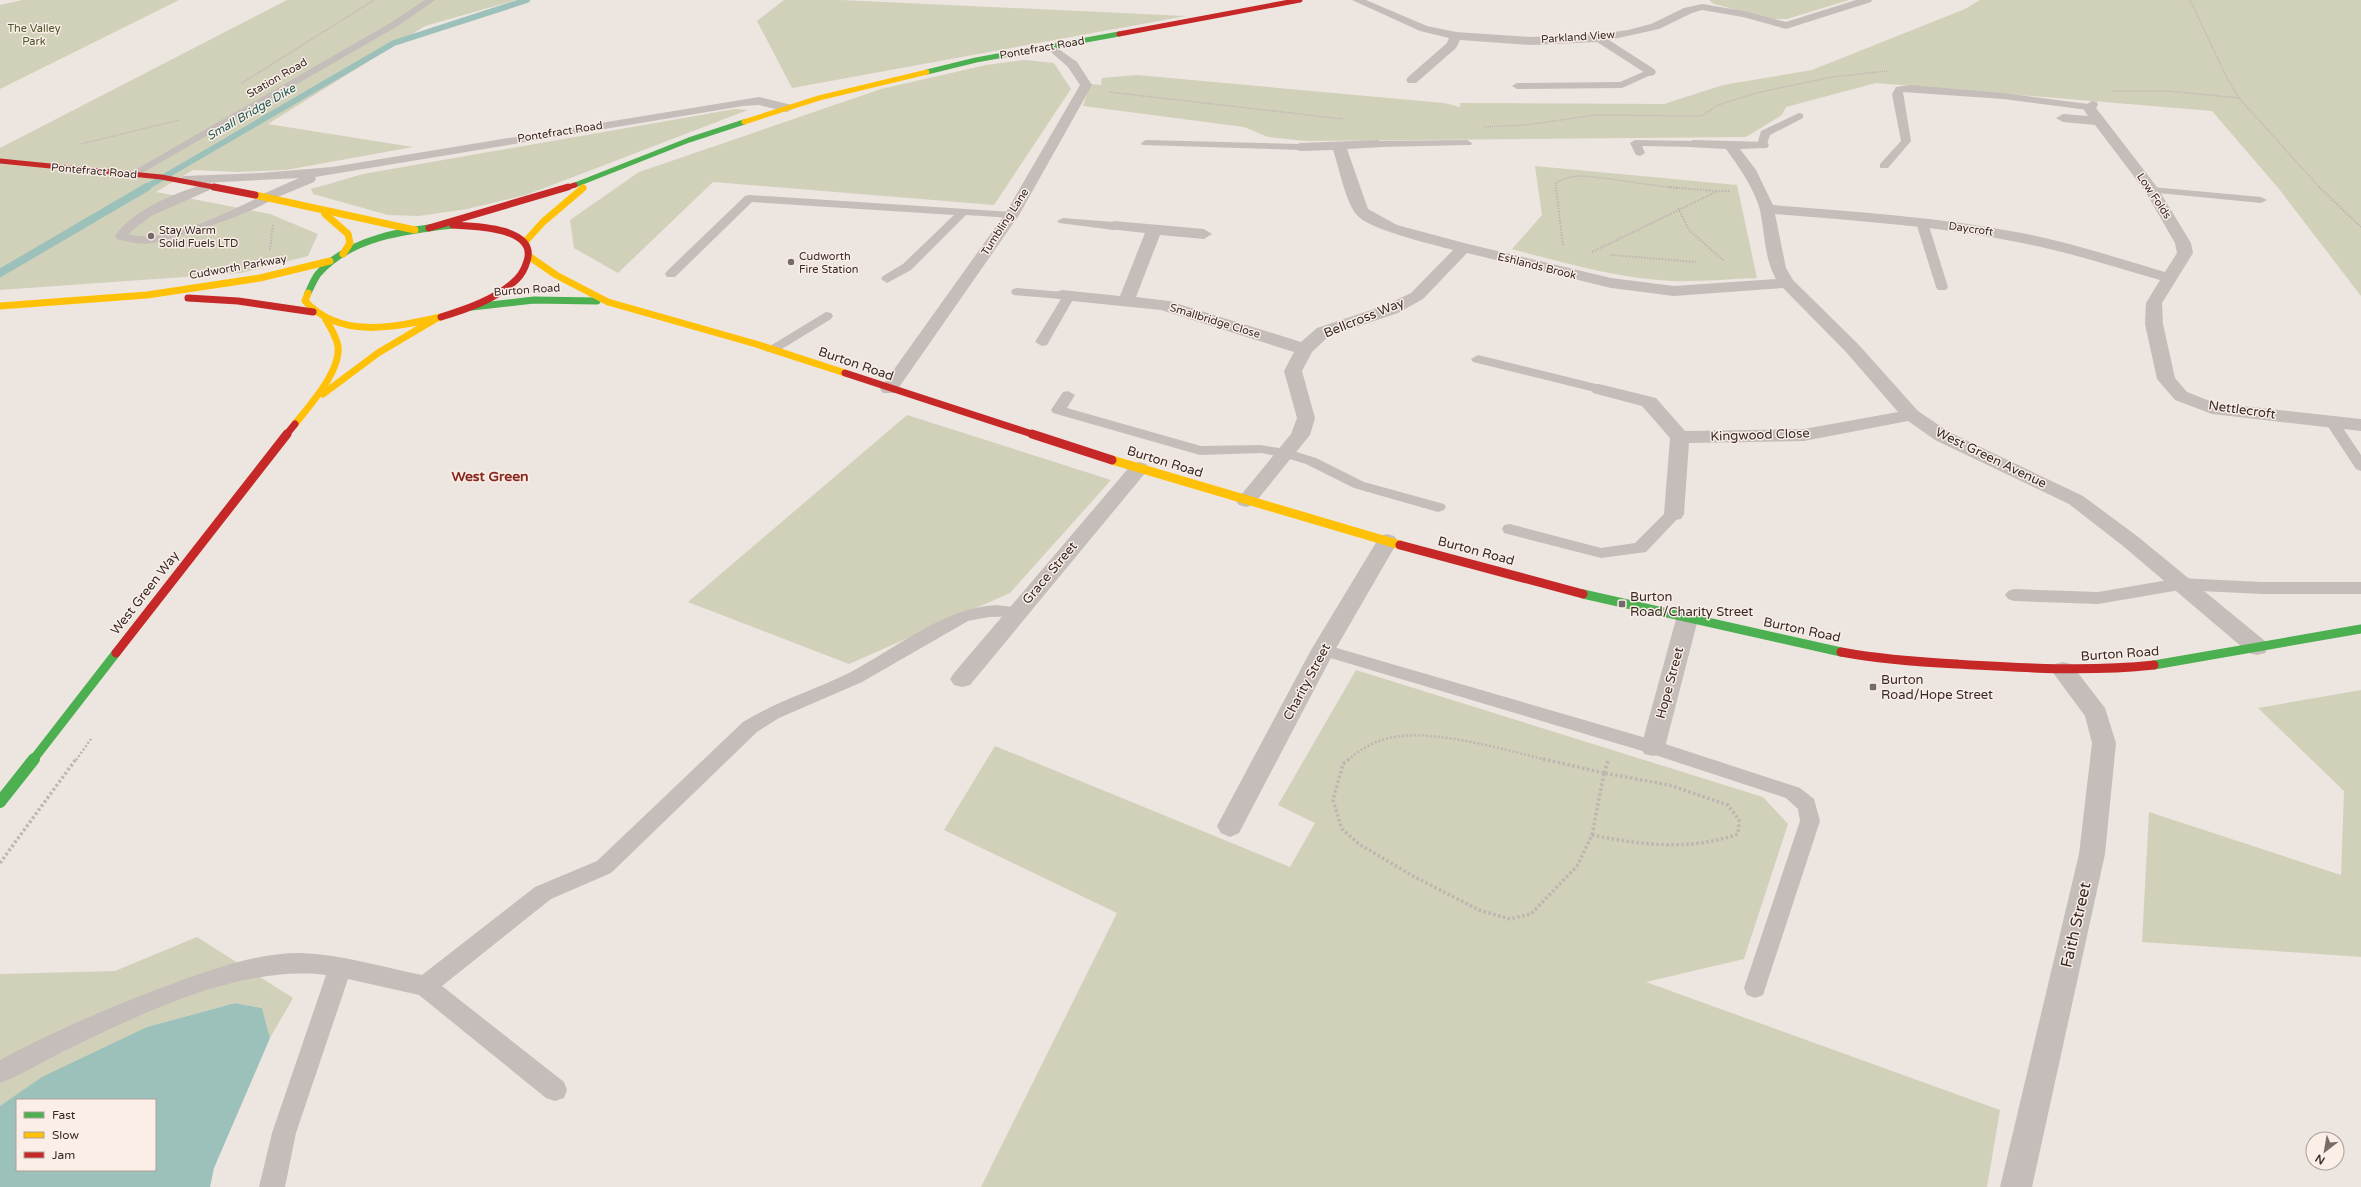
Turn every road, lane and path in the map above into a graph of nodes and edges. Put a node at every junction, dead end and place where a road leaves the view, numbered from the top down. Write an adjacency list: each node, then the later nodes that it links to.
1 (374, 0): 12 (path)
2 (431, 0): 37 (lane, Station Road)
3 (1300, 0): 16 (main road, Pontefract Road)
4 (1357, 0): 7 (street, Parkland View)
5 (1867, 0): 8 (street, Parkland View)
6 (2190, 0): 54 (path)
7 (1456, 36): 8 (street, Parkland View); 11 (street)
8 (1599, 38): 10 (street)
9 (1056, 52): 14 (street)
10 (1650, 72): 13 (lane)
11 (1412, 80)
12 (239, 84)
13 (1517, 86)
14 (1084, 88): 21 (path); 50 (street, Tumbling Lane)
15 (2090, 106): 22 (street, Low Folds); 35 (lane)
16 (787, 108): 36 (street, Pontefract Road); 38 (main road, Pontefract Road)
17 (1673, 116): 23 (path)
18 (1798, 116): 29 (lane)
19 (186, 118): 26 (path)
20 (2064, 118): 22 (street)
21 (1345, 120)
22 (2096, 121): 41 (street, Low Folds)
23 (1477, 127)
24 (1146, 143): 31 (lane)
25 (1467, 143): 27 (lane)
26 (80, 144)
27 (1378, 144): 32 (street)
28 (1693, 144): 30 (street); 33 (lane)
29 (1762, 145): 30 (street)
30 (1731, 146): 43 (street, West Green Avenue)
31 (1300, 147): 32 (street)
32 (1339, 147): 60 (street, Eshlands Brook)
33 (1640, 153)
34 (2, 161): 37 (main road, Pontefract Road)
35 (1884, 166)
36 (332, 171): 39 (street, Pontefract Road); 44 (street, Pontefract Road)
37 (133, 174): 39 (main road, Pontefract Road)
38 (599, 177): 55 (main road, Pontefract Road); 59 (main road, Pontefract Road)
39 (184, 180): 40 (main road, Pontefract Road)
40 (210, 186): 44 (main road, Pontefract Road); 44 (lane)
41 (2152, 190): 45 (lane); 71 (street, Low Folds)
42 (1718, 191): 43 (path); 46 (path); 68 (path)
43 (1759, 191): 47 (street, West Green Avenue)
44 (268, 197): 48 (main road, Pontefract Road); 69 (path)
45 (2261, 200)
46 (1678, 208): 62 (path); 66 (path)
47 (1767, 209): 52 (street, Daycroft); 73 (street, West Green Avenue)
48 (320, 210): 56 (main road, Pontefract Road); 61 (main road, Pontefract Road)
49 (963, 212): 50 (lane); 70 (lane); 72 (lane)
50 (1012, 215): 90 (street, Tumbling Lane)
51 (1063, 221): 53 (lane)
52 (1922, 223): 71 (street, Daycroft); 74 (lane)
53 (1114, 226): 57 (street)
54 (2361, 227)
55 (429, 228): 56 (main road); 59 (main road)
56 (415, 230): 61 (main road)
57 (1154, 231): 58 (street); 78 (street)
58 (1204, 234)
59 (524, 243): 64 (main road)
60 (1464, 248): 68 (street, Eshlands Brook); 88 (street, Bellcross Way)
61 (343, 254): 65 (main road)
62 (1598, 254)
63 (1606, 255): 67 (path)
64 (530, 257): 79 (main road, Burton Road); 81 (main road)
65 (333, 260): 69 (main road, Cudworth Parkway); 82 (main road)
66 (1726, 262)
67 (1701, 263)
68 (1529, 264): 73 (street, Eshlands Brook)
69 (264, 274): 76 (main road, Cudworth Parkway)
70 (671, 274)
71 (2169, 278): 95 (street, Nettlecroft)
72 (887, 279)
73 (1786, 283): 94 (street, West Green Avenue)
74 (1942, 287)
75 (1017, 292): 77 (lane)
76 (146, 295): 80 (main road, Cudworth Parkway); 82 (main road, Cudworth Parkway)
77 (1066, 295): 78 (street, Smallbridge Close); 86 (lane)
78 (1126, 301): 88 (street, Smallbridge Close)
79 (608, 302): 81 (main road, Burton Road); 87 (main road, Burton Road)
80 (2, 305)
81 (472, 307): 84 (main road)
82 (313, 312): 85 (main road)
83 (826, 316): 87 (lane)
84 (437, 318): 85 (main road); 93 (main road, West Green Way)
85 (326, 320): 93 (main road, West Green Way)
86 (1042, 342)
87 (772, 349): 90 (main road, Burton Road)
88 (1304, 349): 98 (street, Bellcross Way)
89 (1478, 359): 91 (lane)
90 (889, 389): 100 (main road, Burton Road)
91 (1599, 389): 97 (street)
92 (1068, 395): 98 (lane)
93 (313, 402): 119 (main road, West Green Way)
94 (1911, 415): 97 (street, Kingwood Close); 106 (street, West Green Avenue)
95 (2332, 422): 96 (street, Nettlecroft); 99 (lane)
96 (2361, 425)
97 (1680, 437): 103 (street)
98 (1285, 453): 101 (street, Bellcross Way); 102 (lane)
99 (2361, 466)
100 (1139, 468): 101 (main road, Burton Road); 109 (street, Grace Street)
101 (1246, 500): 105 (main road, Burton Road)
102 (1438, 507)
103 (1674, 514): 104 (lane)
104 (1510, 529)
105 (1387, 541): 110 (main road, Burton Road); 113 (street, Charity Street)
106 (2180, 584): 107 (lane); 108 (lane); 112 (street, West Green Avenue)
107 (2361, 588)
108 (2014, 596)
109 (1017, 612): 115 (street, Grace Street); 123 (lane)
110 (1687, 619): 114 (main road, Burton Road); 117 (street, Hope Street)
111 (2361, 629): 112 (main road, Burton Road)
112 (2257, 647): 114 (main road, Burton Road)
113 (1323, 650): 116 (lane); 120 (street, Charity Street)
114 (2063, 670): 128 (street, Faith Street)
115 (962, 679)
116 (1615, 737): 117 (lane); 118 (path)
117 (1653, 747): 124 (lane)
118 (1604, 773): 121 (path); 121 (path); 121 (path)
119 (0, 802)
120 (1230, 826)
121 (1592, 836)
122 (340, 968): 123 (lane); 125 (lane); 127 (lane)
123 (425, 986): 126 (lane)
124 (1755, 988)
125 (0, 1072)
126 (555, 1090)
127 (272, 1187)
128 (2016, 1187)

